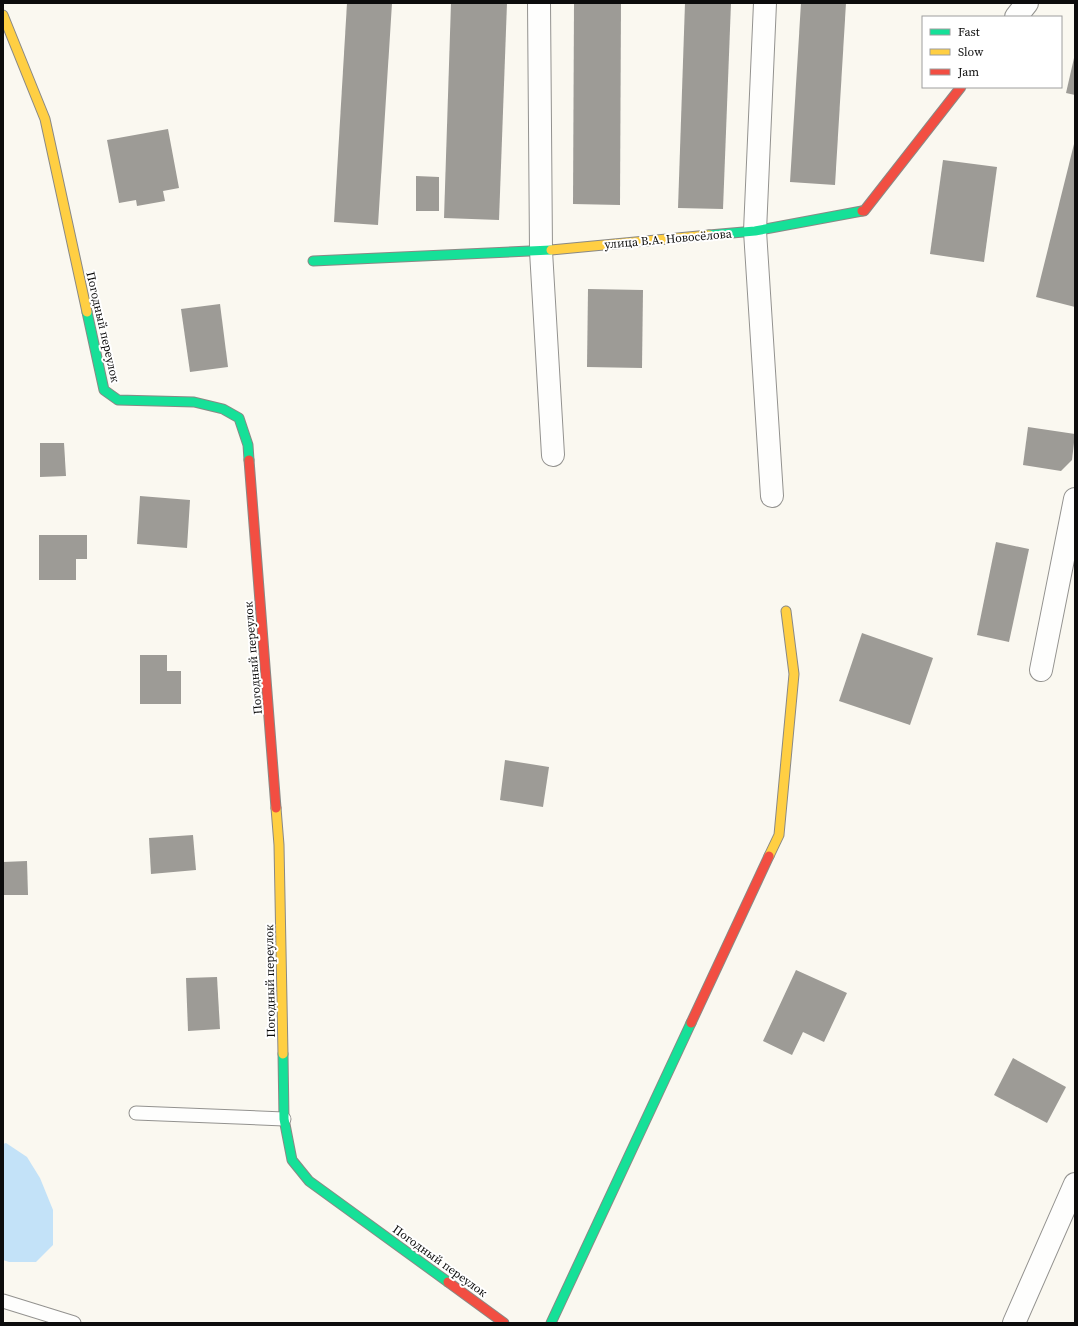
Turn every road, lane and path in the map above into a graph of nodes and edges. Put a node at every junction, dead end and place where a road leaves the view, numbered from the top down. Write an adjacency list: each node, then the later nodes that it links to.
1 (539, 3): 8 (street)
2 (765, 3): 7 (street)
3 (1027, 3): 5 (street)
4 (3, 15): 16 (street, Погодный переулок)
5 (1017, 16)
6 (960, 88): 7 (street, улица В.А. Новосёлова)
7 (755, 231): 8 (street, улица В.А. Новосёлова); 11 (street)
8 (541, 251): 9 (street, улица В.А. Новосёлова); 10 (street)
9 (313, 261)
10 (553, 455)
11 (772, 496)
12 (1075, 500): 14 (street)
13 (786, 611): 21 (street)
14 (1042, 670)
15 (136, 1113): 16 (lane)
16 (284, 1119): 20 (street, Погодный переулок)
17 (1075, 1184): 22 (street)
18 (3, 1301): 19 (lane)
19 (74, 1323)
20 (504, 1323)
21 (551, 1323)
22 (1014, 1323)

